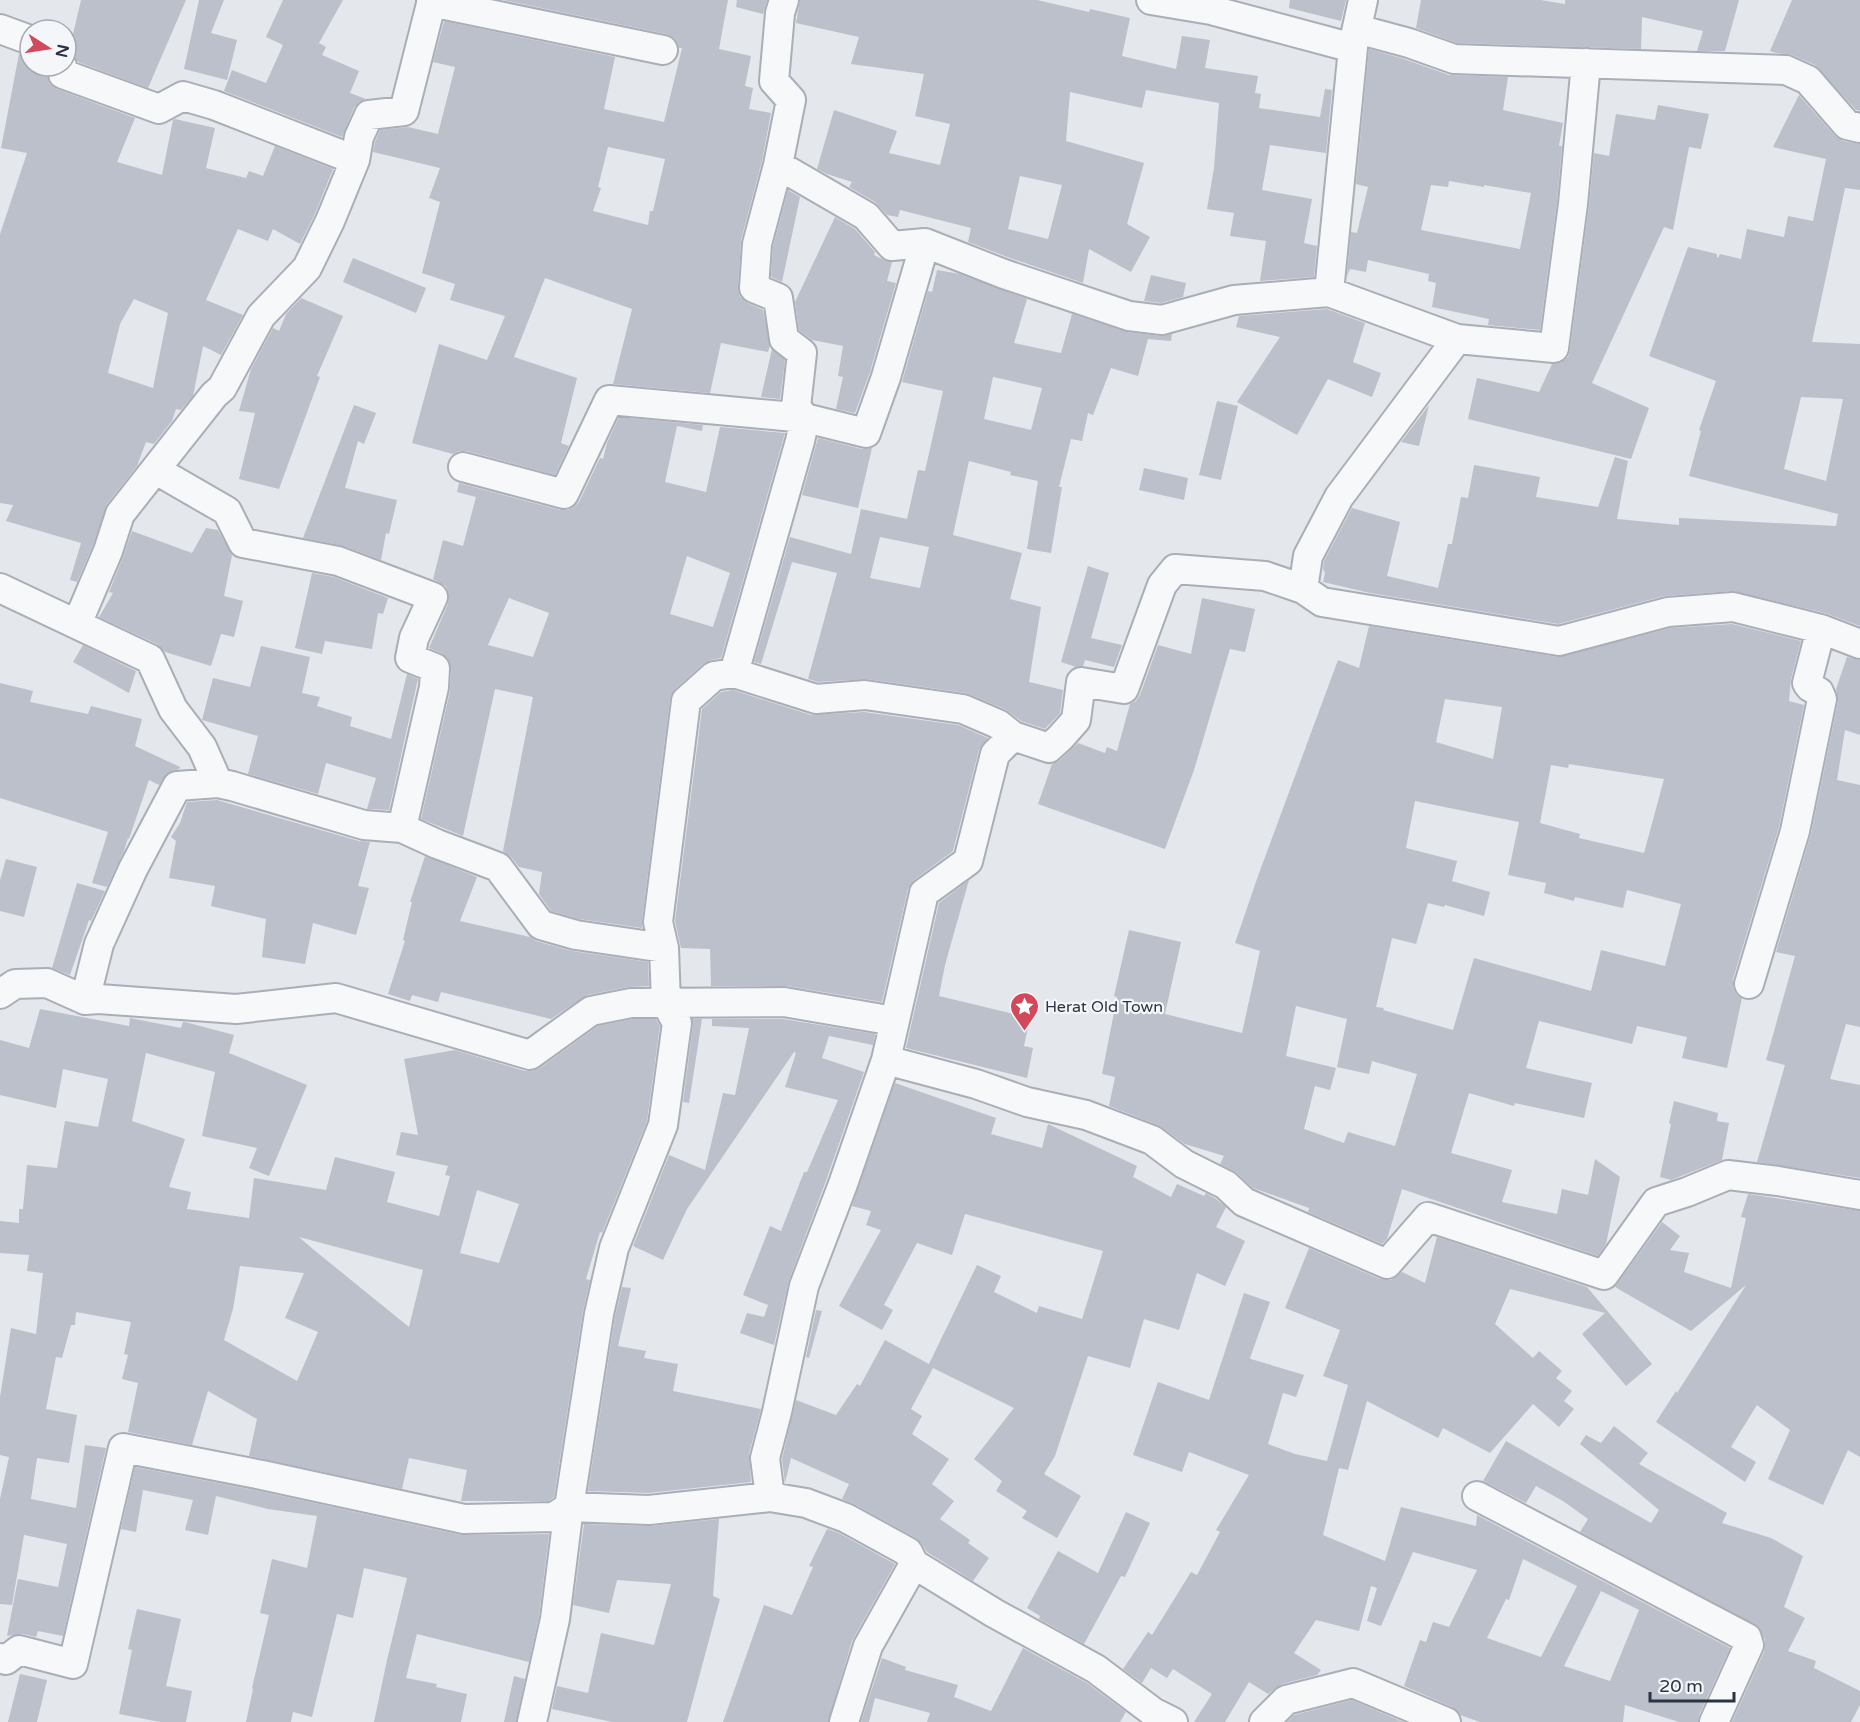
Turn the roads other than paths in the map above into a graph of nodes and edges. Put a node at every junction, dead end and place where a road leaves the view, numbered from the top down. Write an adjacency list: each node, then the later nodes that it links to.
1 (784, 0): 13 (street)
2 (1152, 0): 7 (street)
3 (1363, 0): 7 (street)
4 (432, 1): 8 (street); 12 (street)
5 (0, 29): 6 (street)
6 (18, 36)
7 (1355, 39): 9 (street); 15 (street)
8 (663, 50)
9 (1586, 63): 11 (street); 16 (street)
10 (74, 78): 12 (street)
11 (1860, 128)
12 (355, 160): 19 (street)
13 (778, 165): 14 (street); 17 (street)
14 (925, 243): 15 (street); 17 (street)
15 (1329, 292): 16 (street)
16 (1457, 339): 21 (street)
17 (805, 418): 18 (street); 25 (street)
18 (463, 467)
19 (156, 470): 22 (street); 28 (street)
20 (0, 588): 22 (street)
21 (1303, 589): 23 (street); 26 (street)
22 (77, 624): 27 (street)
23 (1821, 629): 24 (street); 30 (street)
24 (1860, 644)
25 (734, 673): 26 (street); 29 (street)
26 (1013, 736): 34 (street)
27 (218, 783): 28 (street); 32 (street)
28 (402, 828): 29 (street)
29 (664, 948): 33 (street)
30 (1749, 984)
31 (0, 994): 32 (street)
32 (85, 1000): 33 (street)
33 (666, 1003): 34 (street); 39 (street)
34 (894, 1020): 35 (street)
35 (886, 1060): 36 (street); 38 (street)
36 (1860, 1196)
37 (1477, 1496): 47 (street)
38 (770, 1497): 39 (street); 40 (street)
39 (569, 1507): 41 (street); 42 (street)
40 (914, 1564): 43 (street); 44 (street)
41 (0, 1658)
42 (532, 1722)
43 (844, 1722)
44 (1173, 1722)
45 (1264, 1722): 46 (street)
46 (1446, 1722)
47 (1714, 1722)

